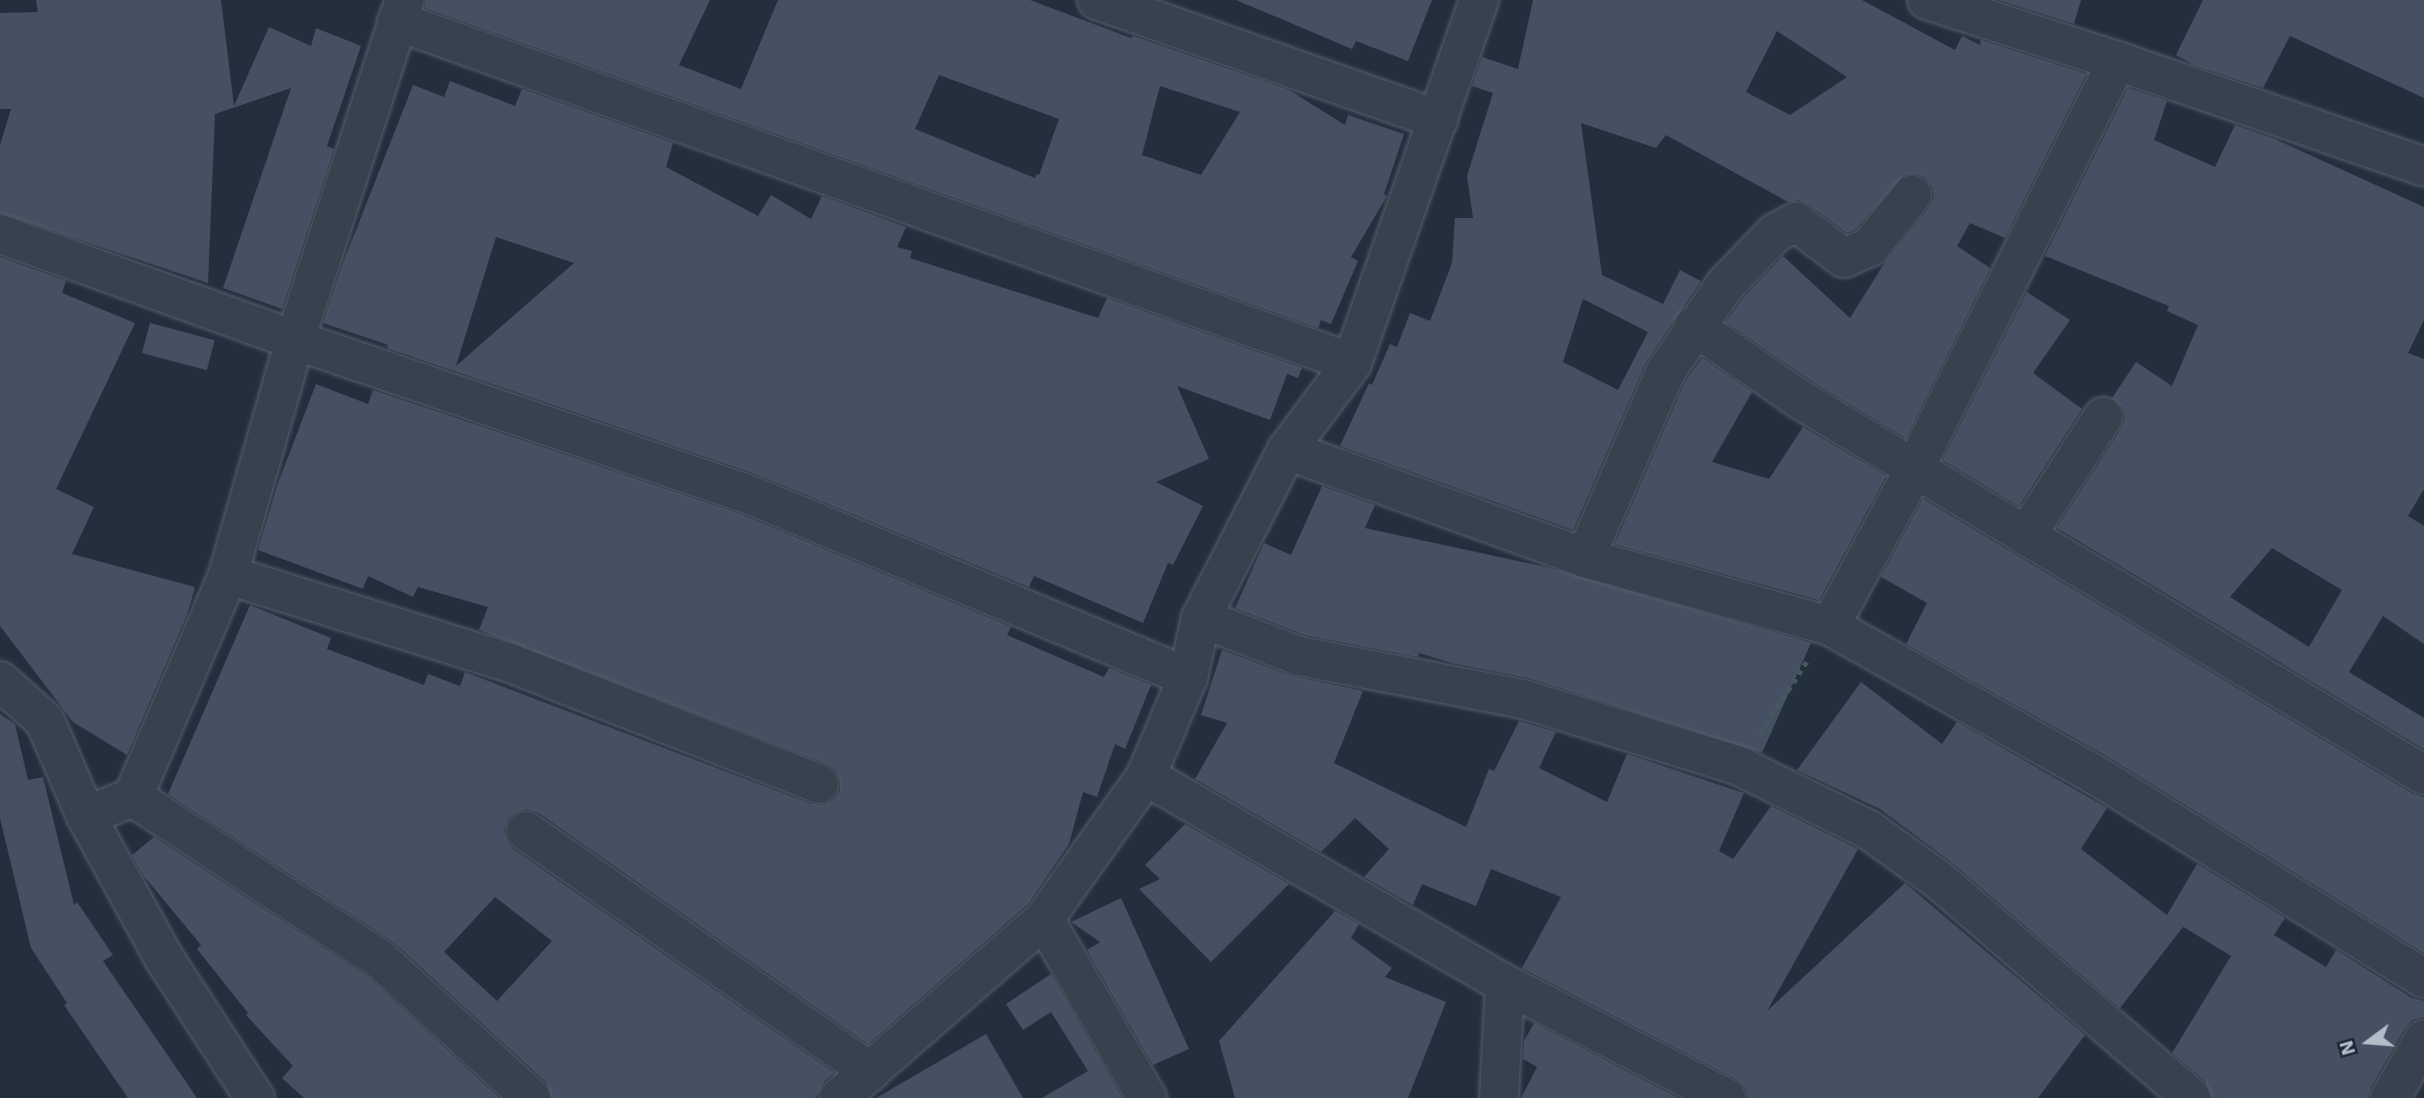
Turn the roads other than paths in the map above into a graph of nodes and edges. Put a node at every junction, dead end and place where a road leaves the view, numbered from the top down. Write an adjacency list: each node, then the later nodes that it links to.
1 (1097, 0): 6 (street)
2 (1479, 0): 6 (street)
3 (1927, 0): 5 (street)
4 (401, 11): 11 (street); 12 (street)
5 (2116, 61): 7 (street); 15 (street)
6 (1439, 120): 12 (street)
7 (2424, 167)
8 (1912, 195): 10 (street)
9 (0, 234): 11 (street)
10 (1694, 326): 15 (street); 17 (street)
11 (295, 340): 18 (street); 21 (street)
12 (1352, 363): 14 (street)
13 (2103, 417): 16 (street)
14 (1287, 450): 17 (street); 19 (street)
15 (1915, 468): 16 (street); 20 (street)
16 (2026, 536): 23 (street)
17 (1584, 558): 20 (street)
18 (228, 575): 25 (street); 26 (street)
19 (1201, 618): 21 (street); 40 (street)
20 (1830, 626): 30 (street)
21 (1188, 677): 24 (street)
22 (0, 681): 27 (street)
23 (2424, 775)
24 (1146, 776): 29 (street); 31 (street)
25 (819, 784)
26 (133, 797): 27 (street); 35 (street)
27 (86, 816): 34 (street)
28 (526, 831): 33 (street)
29 (1044, 919): 33 (street); 37 (street)
30 (2424, 979)
31 (1505, 984): 38 (street); 39 (street)
32 (2424, 1039): 41 (street)
33 (870, 1072): 36 (street)
34 (255, 1098)
35 (531, 1098)
36 (839, 1098)
37 (1147, 1098)
38 (1499, 1098)
39 (1726, 1098)
40 (2191, 1098)
41 (2390, 1098)

